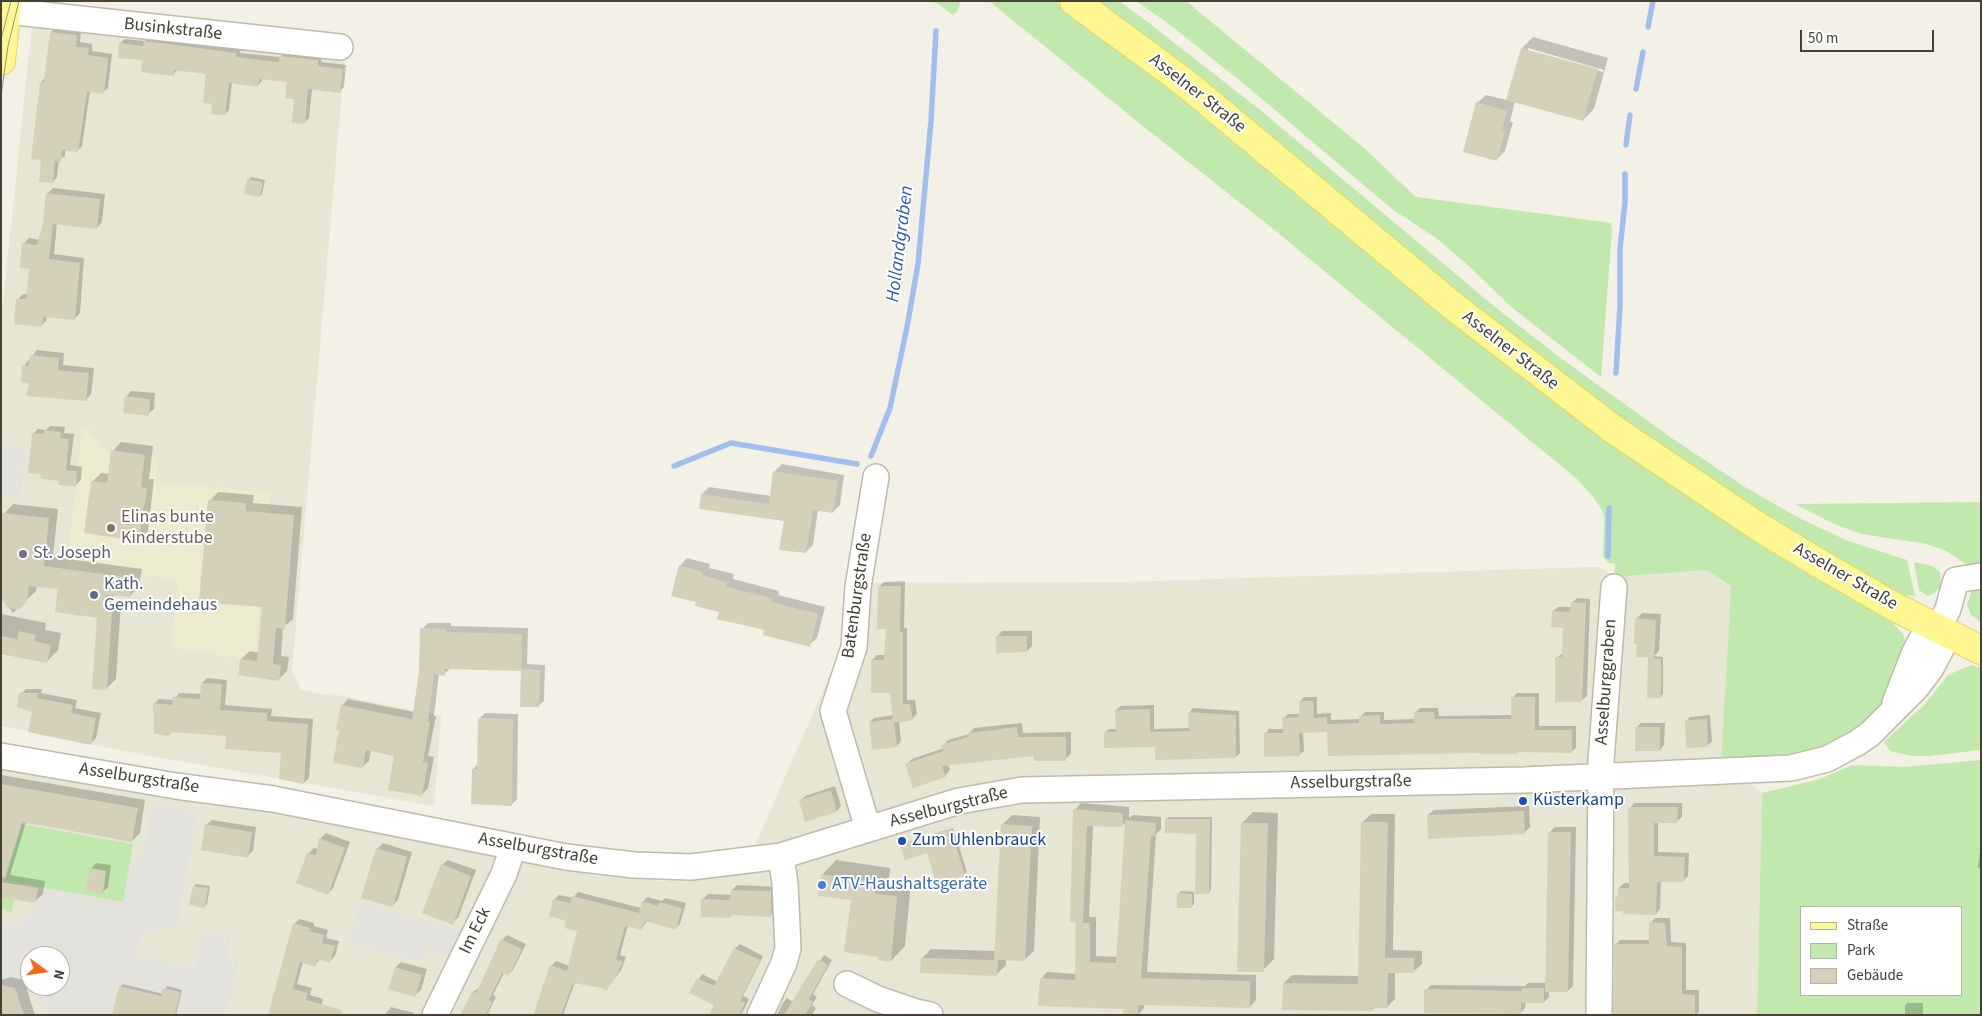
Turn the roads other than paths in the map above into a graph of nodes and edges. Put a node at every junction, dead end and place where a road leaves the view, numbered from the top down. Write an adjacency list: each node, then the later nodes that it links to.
1 (1074, 1): 8 (main road, Asselner Straße)
2 (7, 6): 3 (street, Businkstraße); 4 (main road)
3 (340, 47)
4 (1, 61)
5 (876, 477): 12 (street, Batenburgstraße)
6 (1981, 576): 8 (street, Asselburgstraße)
7 (1614, 587): 11 (street, Asselburggraben)
8 (1939, 629): 9 (main road, Asselner Straße); 11 (street, Asselburgstraße)
9 (1981, 650)
10 (1, 756): 13 (street, Asselburgstraße)
11 (1601, 777): 12 (street, Asselburgstraße); 19 (street)
12 (868, 828): 14 (street, Asselburgstraße)
13 (513, 847): 14 (street, Asselburgstraße); 16 (street, Im Eck)
14 (781, 856): 17 (street)
15 (848, 984): 18 (street)
16 (435, 1015)
17 (760, 1015)
18 (930, 1015)
19 (1599, 1015)

